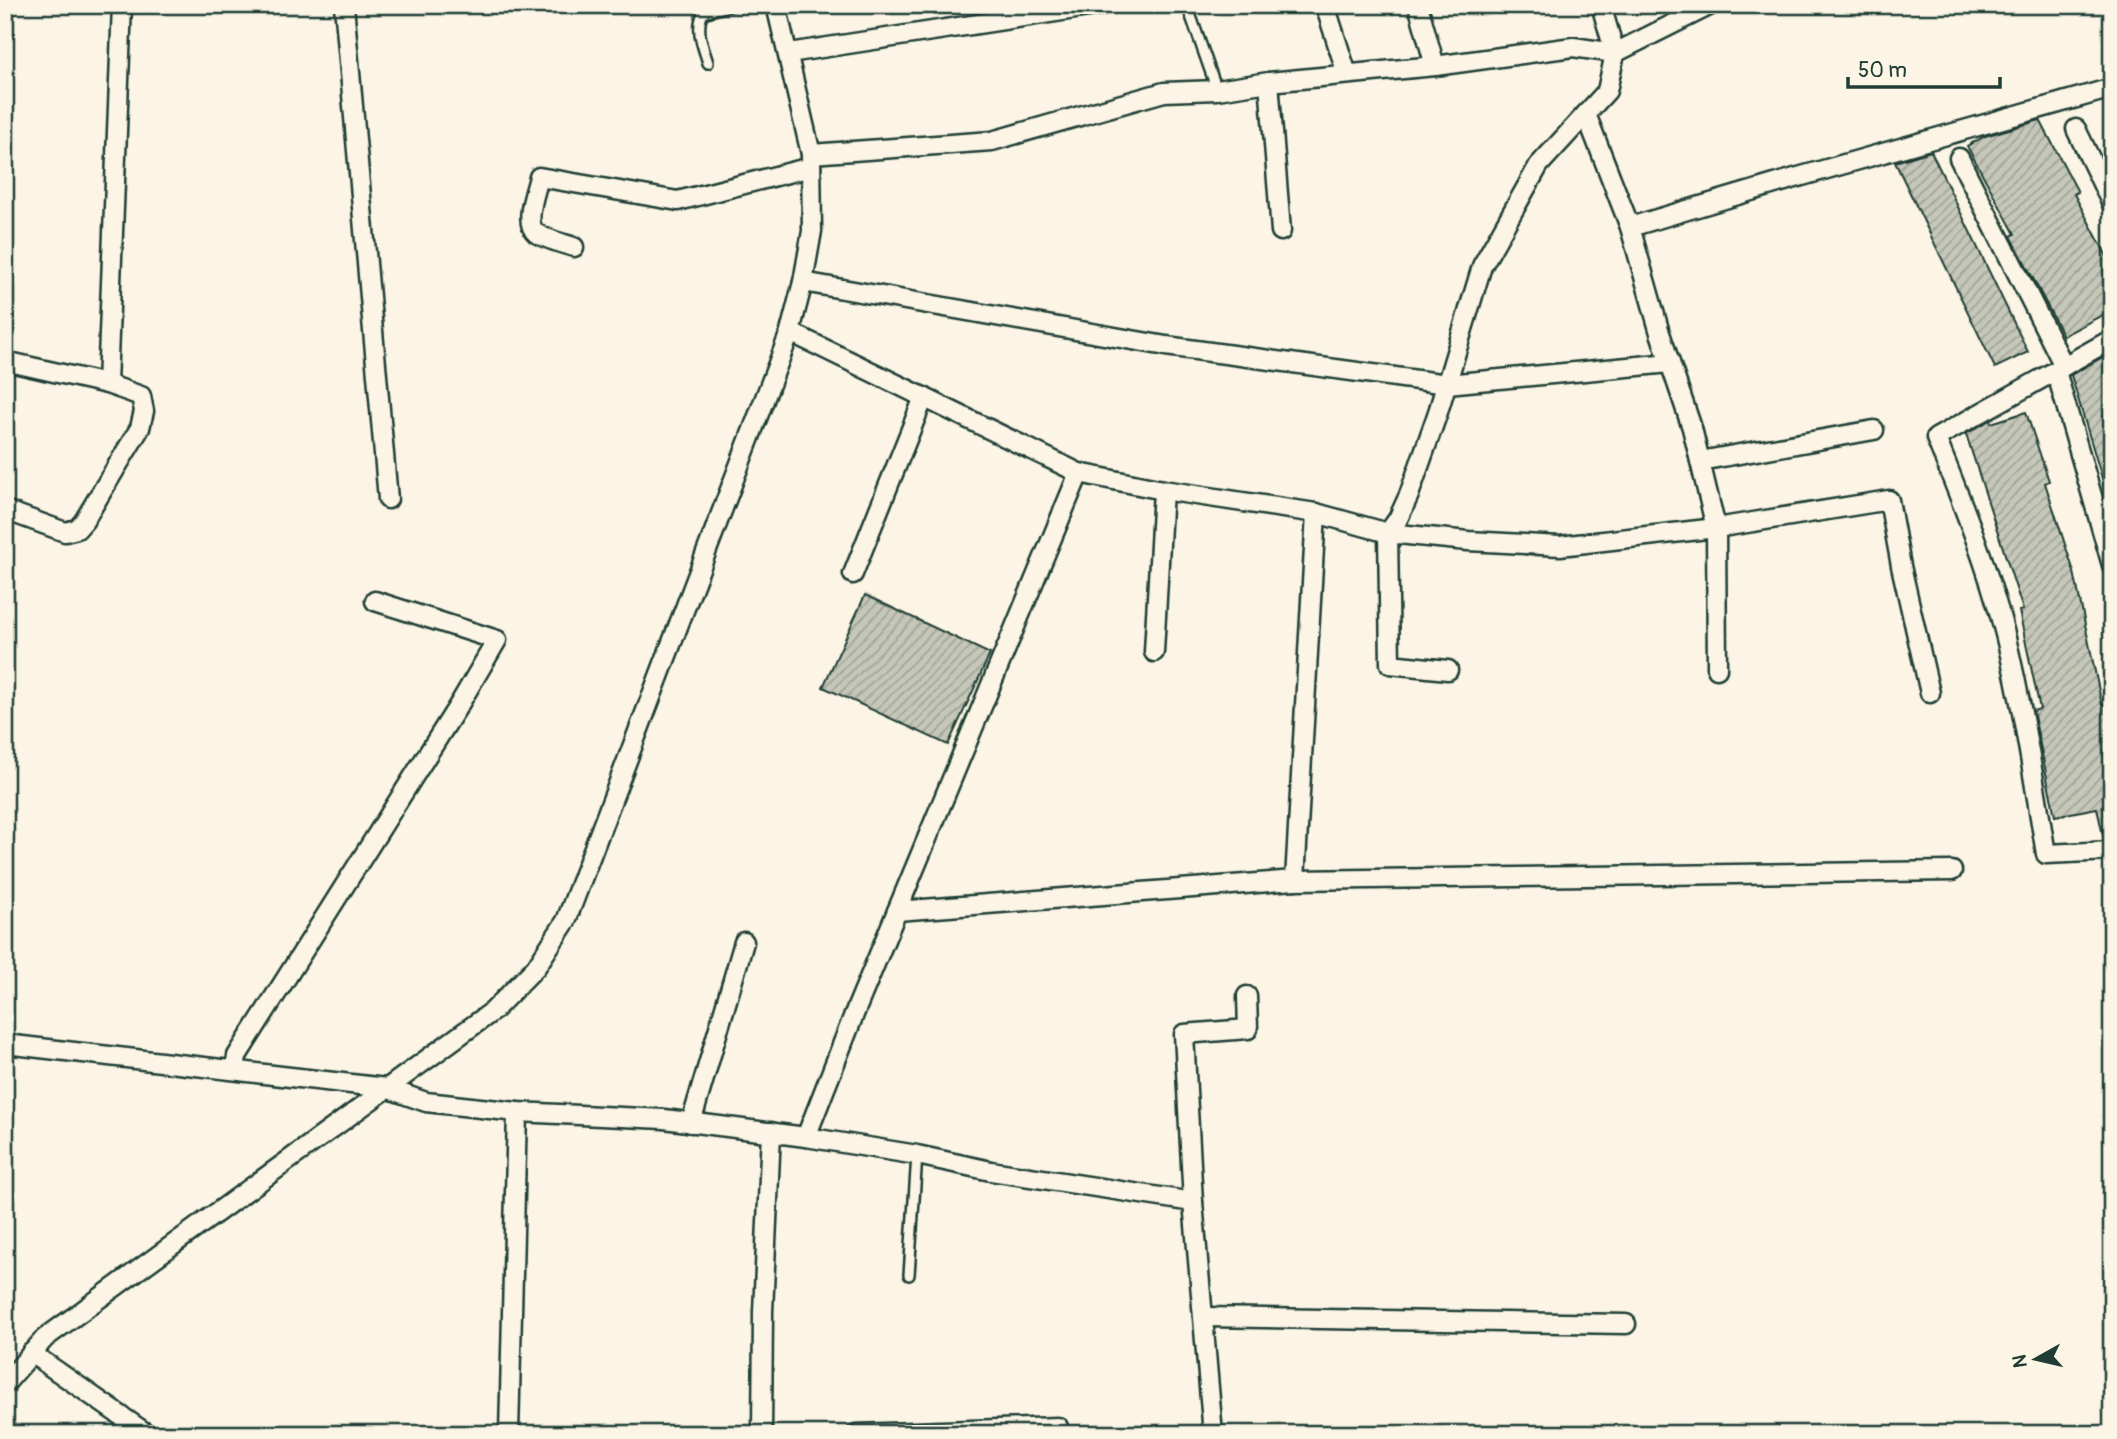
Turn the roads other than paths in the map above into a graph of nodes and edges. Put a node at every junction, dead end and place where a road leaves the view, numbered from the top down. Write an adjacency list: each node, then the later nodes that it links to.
1 (122, 5): 33 (street)
2 (344, 5): 40 (street)
3 (732, 5): 13 (lane)
4 (776, 5): 11 (street)
5 (1102, 5): 11 (street)
6 (1187, 5): 18 (lane)
7 (1325, 5): 15 (street)
8 (1418, 5): 14 (street)
9 (1601, 5): 12 (street)
10 (1710, 5): 12 (street)
11 (789, 53): 22 (street)
12 (1615, 53): 14 (street); 19 (street)
13 (708, 63)
14 (1435, 66): 15 (street)
15 (1347, 74): 16 (street)
16 (1269, 82): 18 (street); 25 (street)
17 (2112, 88): 24 (street)
18 (1217, 90): 22 (street)
19 (1586, 114): 24 (street); 34 (street)
20 (2076, 129): 23 (street)
21 (1959, 158): 32 (street)
22 (811, 161): 26 (street); 27 (street)
23 (2112, 204)
24 (1630, 227): 31 (street)
25 (1281, 231)
26 (574, 247)
27 (803, 282): 28 (street); 34 (street)
28 (790, 332): 35 (street); 60 (street)
29 (2112, 339): 32 (street)
30 (5, 361): 33 (street)
31 (1670, 363): 34 (street); 37 (street)
32 (2060, 368): 45 (street); 52 (street)
33 (107, 384): 41 (street)
34 (1447, 384): 44 (street)
35 (924, 397): 38 (street); 46 (street)
36 (1874, 430): 37 (street)
37 (1700, 461): 43 (street)
38 (1079, 472): 39 (street); 55 (street)
39 (1163, 490): 42 (street); 48 (street)
40 (388, 499)
41 (5, 510)
42 (1316, 513): 44 (street); 54 (street)
43 (1716, 528): 44 (street); 49 (street); 51 (street)
44 (1388, 533): 50 (street)
45 (2112, 565)
46 (853, 574)
47 (375, 601): 59 (street)
48 (1154, 652)
49 (1717, 669)
50 (1448, 670)
51 (1930, 693)
52 (2112, 851)
53 (1952, 870): 54 (street)
54 (1295, 880): 55 (street)
55 (897, 911): 64 (street)
56 (744, 942): 62 (street)
57 (1247, 996): 66 (street)
58 (5, 1044): 59 (street)
59 (235, 1069): 60 (street)
60 (386, 1088): 61 (street); 70 (street)
61 (517, 1112): 62 (street); 74 (street)
62 (691, 1123): 63 (street)
63 (771, 1132): 64 (street); 75 (street)
64 (806, 1137): 65 (street)
65 (917, 1155): 66 (street); 67 (lane)
66 (1193, 1202): 68 (street)
67 (909, 1275)
68 (1203, 1317): 69 (street); 77 (street)
69 (1626, 1324)
70 (32, 1353): 71 (street); 73 (street)
71 (5, 1384)
72 (1058, 1427): 76 (street)
73 (148, 1434)
74 (509, 1434)
75 (762, 1434)
76 (856, 1434)
77 (1213, 1434)

